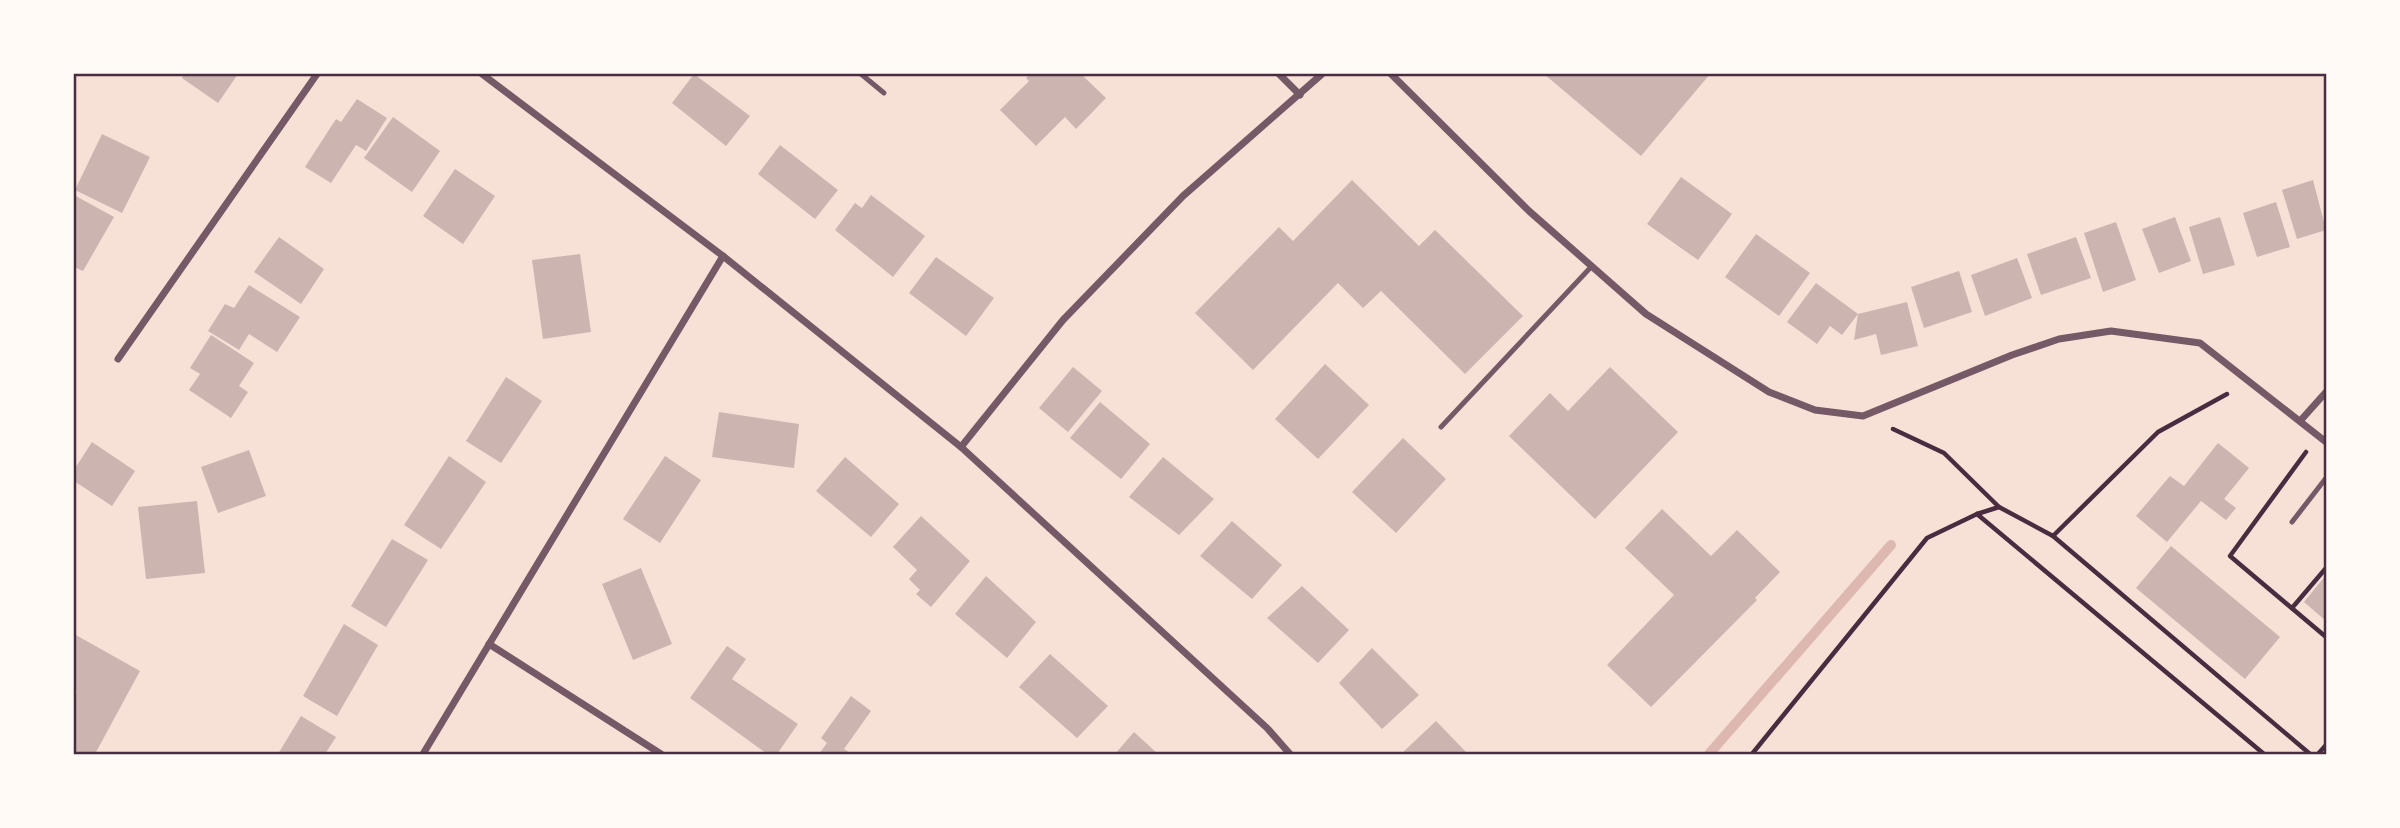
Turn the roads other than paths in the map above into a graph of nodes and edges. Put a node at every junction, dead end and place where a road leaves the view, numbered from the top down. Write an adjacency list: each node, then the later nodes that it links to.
1 (317, 74): 11 (street)
2 (482, 74): 9 (street)
3 (861, 74): 7 (lane)
4 (1279, 74): 8 (street)
5 (1322, 74): 8 (street)
6 (1391, 74): 10 (street)
7 (884, 93)
8 (1300, 95): 16 (street)
9 (723, 256): 16 (street); 19 (street)
10 (1591, 267): 13 (street); 14 (lane)
11 (118, 359)
12 (2326, 392): 13 (street)
13 (2301, 419): 15 (street)
14 (1441, 426)
15 (2326, 442)
16 (961, 447): 22 (street)
17 (2326, 478): 18 (lane)
18 (2292, 522)
19 (489, 644): 20 (street); 21 (street)
20 (424, 754)
21 (661, 754)
22 (1290, 754)

